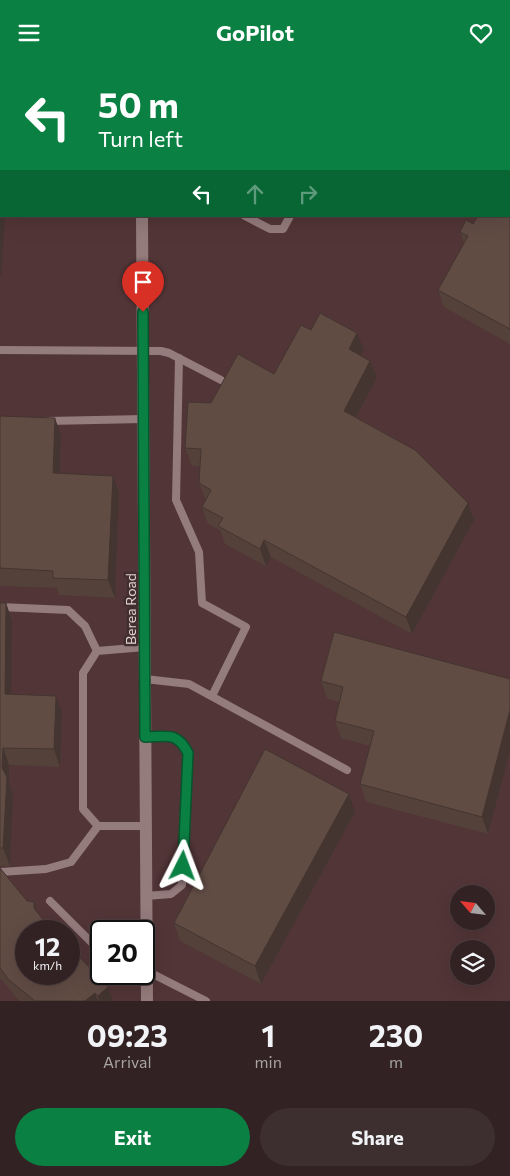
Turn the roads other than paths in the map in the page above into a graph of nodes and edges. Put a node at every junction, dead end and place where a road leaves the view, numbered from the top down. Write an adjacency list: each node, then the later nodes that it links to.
1 (142, 217): 5 (main road, Berea Road)
2 (247, 217): 3 (lane)
3 (289, 217)
4 (0, 350): 5 (lane)
5 (143, 351): 6 (lane); 8 (main road, Berea Road)
6 (179, 358): 7 (lane); 14 (lane)
7 (221, 381)
8 (143, 419): 9 (lane); 11 (main road, Berea Road)
9 (43, 421)
10 (0, 607): 12 (lane)
11 (145, 647): 12 (lane); 13 (main road, Berea Road)
12 (97, 651): 17 (lane)
13 (145, 679): 14 (lane); 15 (main road, Berea Road)
14 (212, 696): 16 (lane)
15 (145, 737): 18 (main road, Berea Road); 20 (lane)
16 (347, 770)
17 (98, 826): 18 (lane); 19 (lane)
18 (146, 826): 20 (main road, Berea Road)
19 (0, 872)
20 (146, 896): 22 (main road, Berea Road)
21 (50, 901): 23 (lane)
22 (146, 920)
23 (90, 941)
24 (155, 975): 27 (lane)
25 (147, 985): 26 (main road, Berea Road)
26 (147, 1001)
27 (206, 1001)

